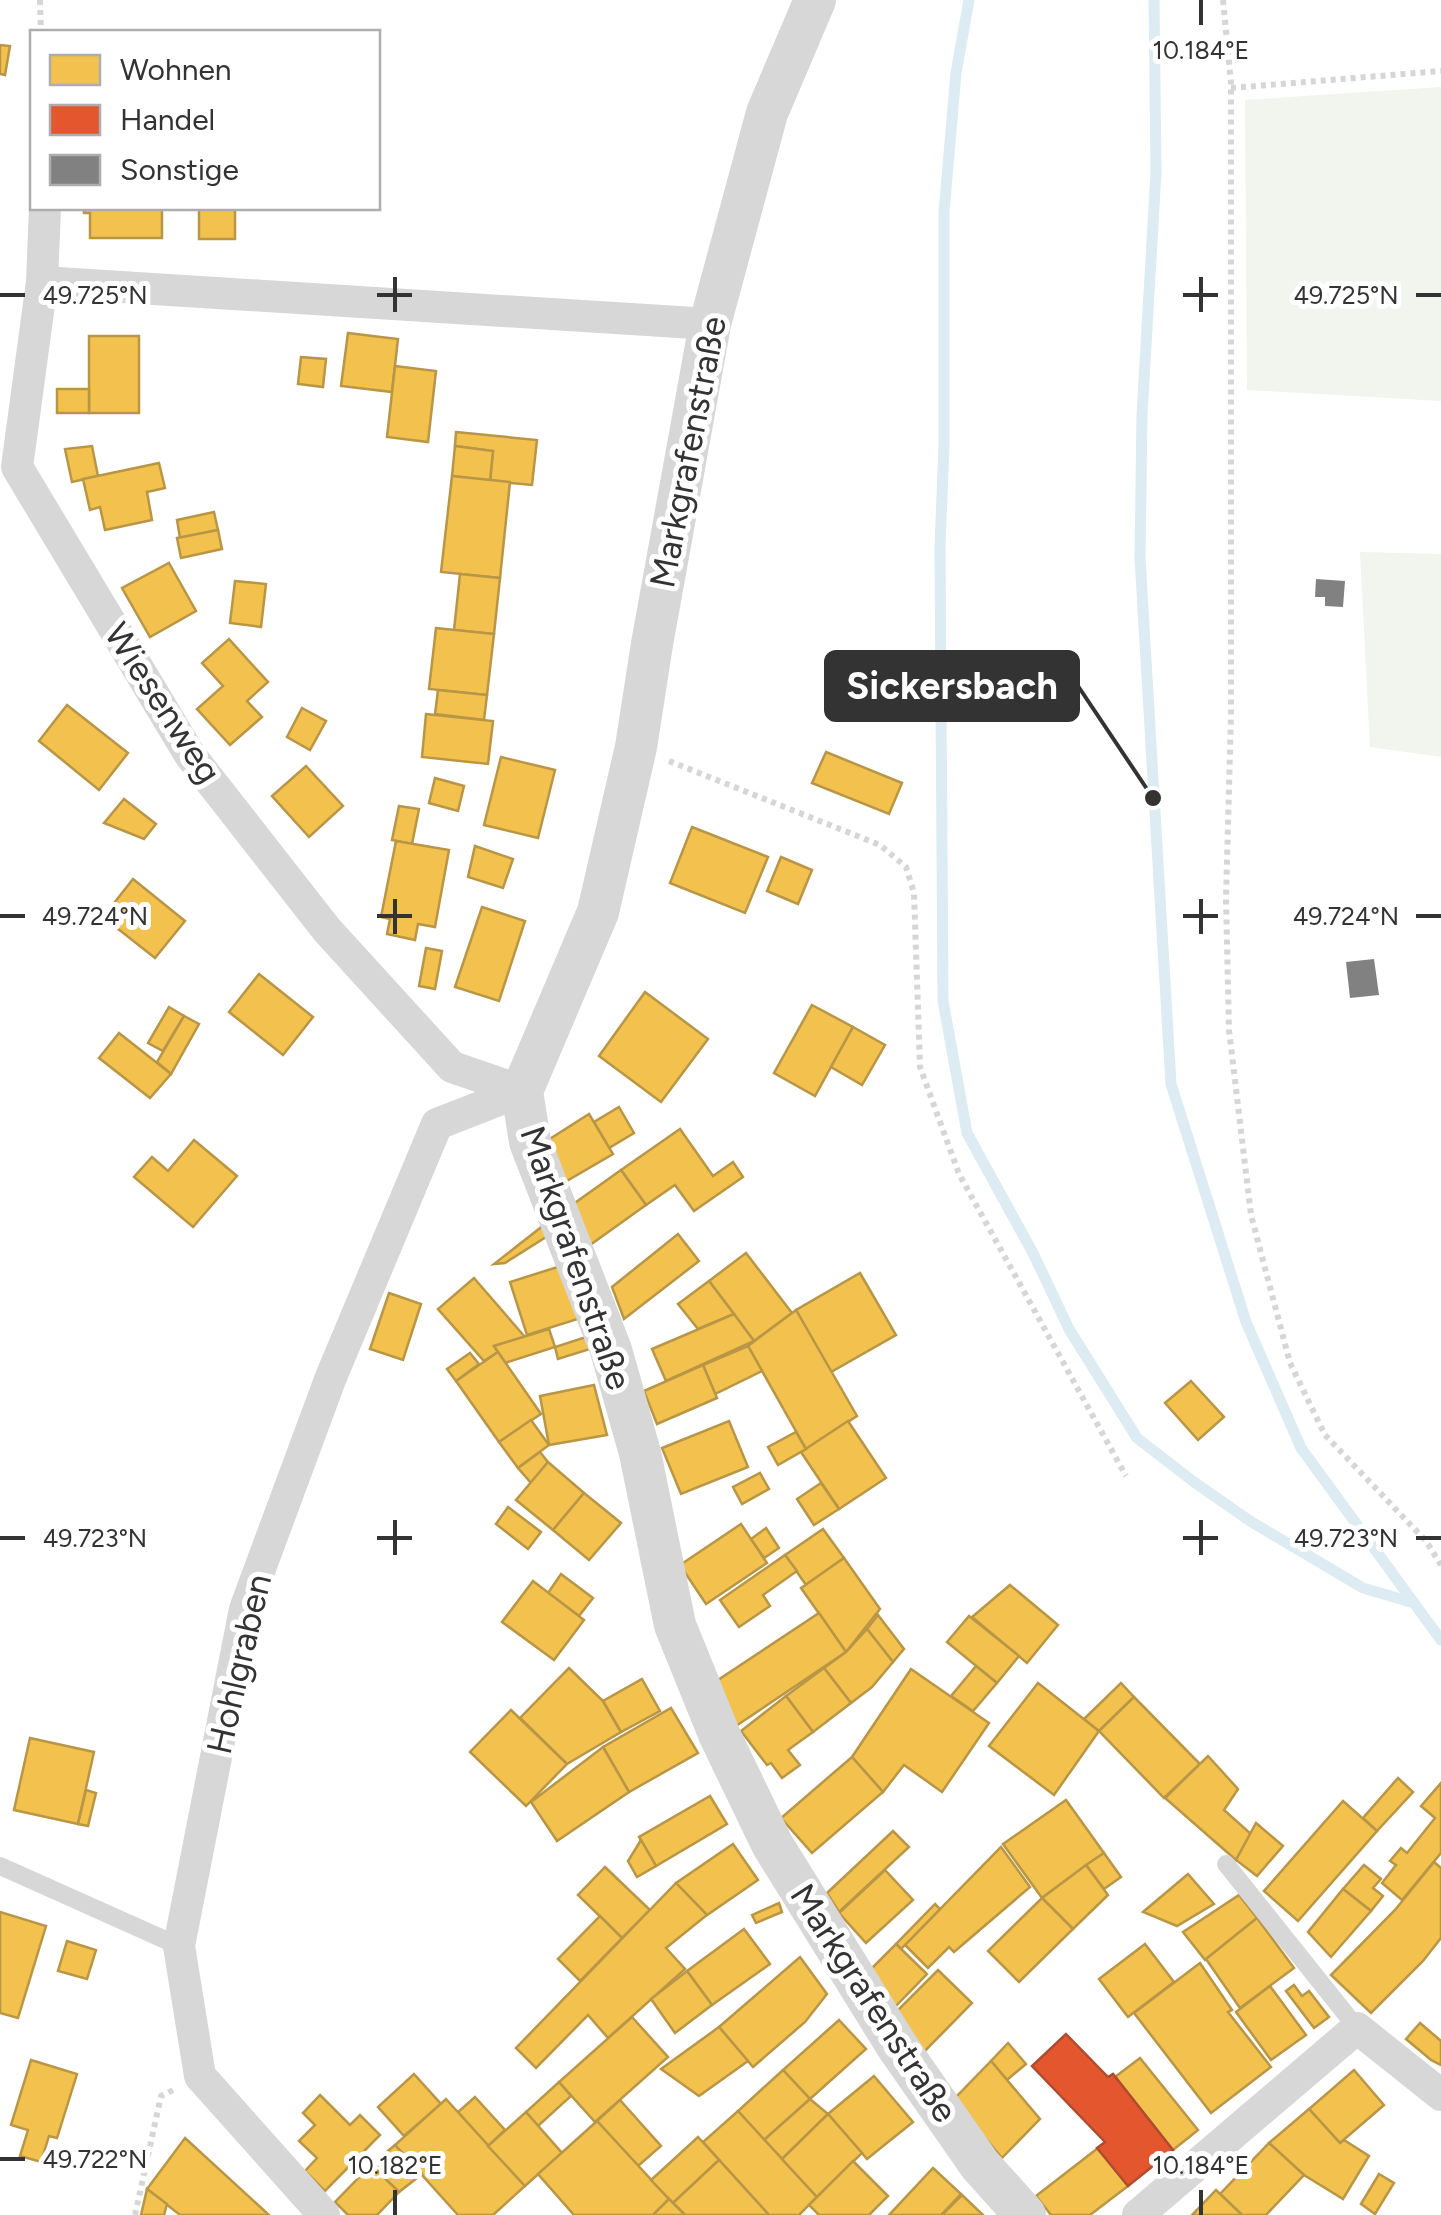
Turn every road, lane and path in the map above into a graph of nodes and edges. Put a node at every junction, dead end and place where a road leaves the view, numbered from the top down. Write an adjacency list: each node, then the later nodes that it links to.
1 (40, 0): 4 (path)
2 (814, 0): 9 (street, Markgrafenstraße)
3 (1223, 0): 6 (path)
4 (41, 30)
5 (1441, 71): 6 (path)
6 (1231, 88): 13 (path)
7 (45, 210): 8 (street, Wiesenweg)
8 (42, 282): 9 (street); 11 (street, Wiesenweg)
9 (710, 324): 10 (street, Markgrafenstraße)
10 (636, 747): 11 (street, Markgrafenstraße); 12 (path)
11 (522, 1091): 16 (street, Hohlgraben); 22 (street, Markgrafenstraße)
12 (1126, 1476)
13 (1441, 1565)
14 (1226, 1864): 17 (lane)
15 (0, 1866): 16 (lane)
16 (179, 1946): 18 (street, Hohlgraben)
17 (1357, 2028): 19 (street); 23 (street)
18 (200, 2076): 20 (path); 21 (street)
19 (1441, 2094)
20 (136, 2215)
21 (324, 2215)
22 (1025, 2215)
23 (1138, 2215)

